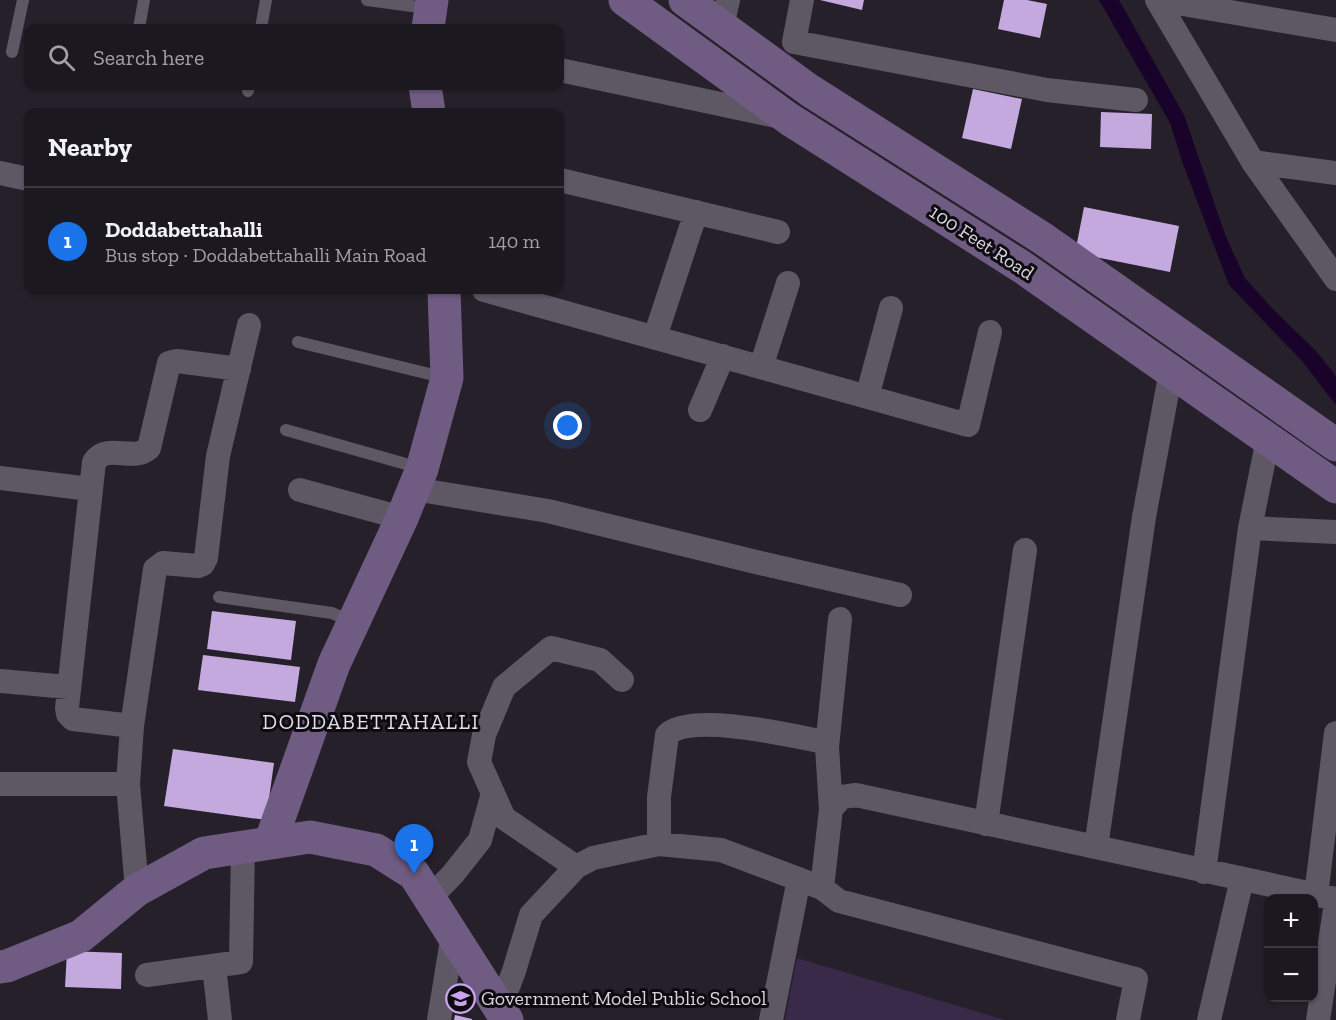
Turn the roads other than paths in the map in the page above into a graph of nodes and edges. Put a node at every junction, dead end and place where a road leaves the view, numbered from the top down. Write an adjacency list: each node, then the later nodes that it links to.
1 (23, 0): 14 (lane)
2 (144, 0): 11 (lane)
3 (267, 0): 12 (lane)
4 (367, 0): 9 (lane)
5 (625, 0): 19 (main road, 100 Feet Road)
6 (685, 0): 10 (main road, 100 Feet Road)
7 (802, 0): 17 (street)
8 (1158, 0): 13 (street); 20 (street)
9 (420, 13)
10 (725, 13): 45 (main road, 100 Feet Road)
11 (140, 24)
12 (262, 24)
13 (1336, 30)
14 (12, 52)
15 (564, 71): 19 (street)
16 (426, 90): 18 (main road)
17 (1136, 100)
18 (428, 108)
19 (789, 119): 39 (main road, 100 Feet Road)
20 (1253, 162): 21 (street); 27 (street)
21 (1336, 173)
22 (0, 174): 23 (street)
23 (24, 178)
24 (564, 181): 25 (street)
25 (696, 212): 26 (street); 34 (street)
26 (778, 232)
27 (1336, 279)
28 (788, 283): 37 (street)
29 (444, 294): 40 (main road)
30 (499, 294): 34 (street)
31 (891, 308): 41 (street)
32 (249, 326): 38 (street)
33 (990, 332): 41 (street)
34 (656, 337): 36 (street)
35 (298, 342): 40 (lane)
36 (723, 356): 37 (street); 42 (street)
37 (761, 367): 41 (street)
38 (239, 369): 48 (street); 61 (street)
39 (1171, 371): 44 (main road, 100 Feet Road); 71 (street)
40 (447, 378): 50 (main road)
41 (867, 397)
42 (699, 410)
43 (286, 430): 50 (lane)
44 (1268, 439): 47 (main road, 100 Feet Road); 51 (street)
45 (1336, 445)
46 (0, 478): 48 (street)
47 (1336, 487)
48 (90, 489): 60 (street)
49 (300, 490): 50 (street)
50 (412, 492): 54 (street); 57 (main road)
51 (1250, 528): 52 (street); 73 (street)
52 (1336, 532)
53 (1025, 550): 68 (street)
54 (900, 595)
55 (219, 597): 57 (lane)
56 (840, 619): 63 (street)
57 (353, 622): 70 (main road)
58 (622, 680): 66 (street)
59 (0, 681): 60 (street)
60 (68, 687): 61 (street)
61 (132, 726): 65 (street)
62 (1336, 733): 79 (street)
63 (827, 747): 67 (street); 69 (street)
64 (0, 784): 65 (street)
65 (129, 784): 77 (street)
66 (493, 793): 72 (street); 78 (street)
67 (831, 809): 68 (street); 76 (street)
68 (986, 824): 71 (street)
69 (659, 844): 72 (street); 74 (street)
70 (256, 845): 77 (main road); 78 (main road); 81 (street)
71 (1096, 847): 73 (street)
72 (576, 867): 84 (street)
73 (1204, 872): 75 (street)
74 (799, 879): 76 (street); 87 (street)
75 (1242, 879): 79 (street); 89 (street)
76 (822, 888): 88 (street)
77 (137, 890): 82 (main road)
78 (430, 898): 80 (main road)
79 (1329, 899): 90 (street)
80 (453, 934): 84 (main road); 86 (street)
81 (214, 966): 83 (street); 85 (street)
82 (0, 967)
83 (147, 975)
84 (503, 1014)
85 (220, 1020)
86 (439, 1020)
87 (771, 1020)
88 (1128, 1020)
89 (1209, 1020)
90 (1318, 1020)

